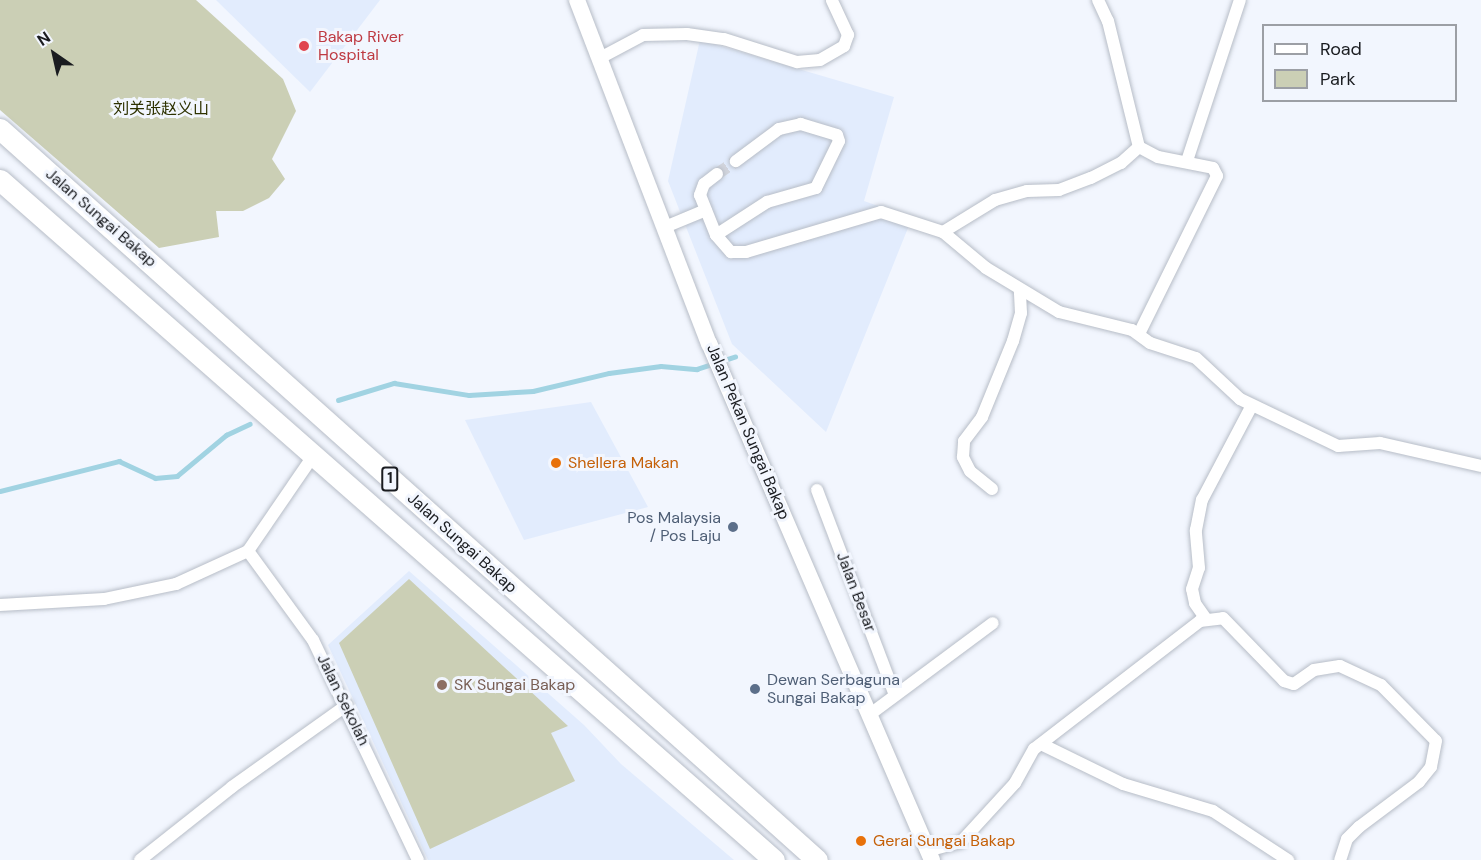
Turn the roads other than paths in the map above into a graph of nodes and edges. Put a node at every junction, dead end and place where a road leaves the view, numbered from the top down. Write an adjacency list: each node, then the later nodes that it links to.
1 (577, 0): 5 (main road, Jalan Pekan Sungai Bakap)
2 (832, 0): 5 (street)
3 (1098, 0): 7 (street)
4 (1240, 0): 9 (street)
5 (600, 58): 13 (main road, Jalan Pekan Sungai Bakap)
6 (0, 129): 35 (highway, Jalan Sungai Bakap / 1)
7 (1139, 147): 9 (street); 14 (street)
8 (736, 161): 15 (street)
9 (1187, 161): 17 (street)
10 (717, 174): 12 (street)
11 (0, 180): 19 (highway, Jalan Sungai Bakap / 1)
12 (706, 210): 13 (street); 15 (street)
13 (664, 227): 29 (main road, Jalan Pekan Sungai Bakap)
14 (943, 232): 15 (street); 16 (street)
15 (716, 235)
16 (1020, 291): 17 (street); 21 (street)
17 (1139, 334): 18 (street)
18 (1252, 405): 20 (street); 25 (street)
19 (315, 453): 23 (street); 34 (highway, Jalan Sungai Bakap / 1)
20 (1481, 466)
21 (992, 489)
22 (817, 490): 27 (street, Jalan Besar)
23 (248, 551): 24 (street); 28 (street, Jalan Sekolah)
24 (0, 605)
25 (1206, 619): 30 (street); 37 (street)
26 (993, 623): 27 (street)
27 (896, 695): 29 (street)
28 (347, 705): 32 (street); 33 (street, Jalan Sekolah)
29 (869, 715): 31 (main road, Jalan Pekan Sungai Bakap)
30 (1041, 744): 31 (street); 36 (street)
31 (930, 857)
32 (140, 860)
33 (418, 860)
34 (774, 860)
35 (817, 860)
36 (1288, 860)
37 (1340, 860)

